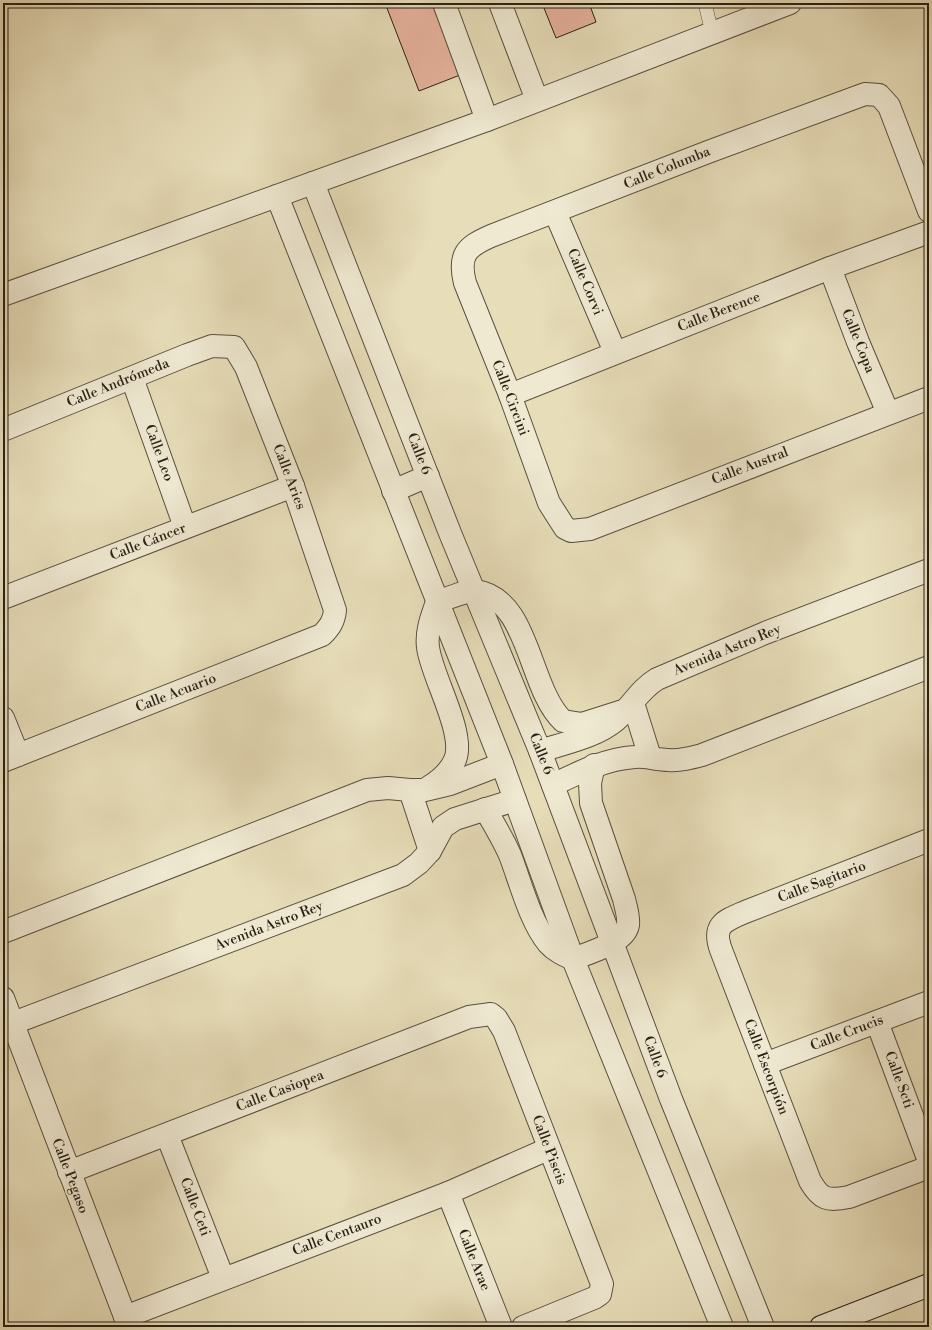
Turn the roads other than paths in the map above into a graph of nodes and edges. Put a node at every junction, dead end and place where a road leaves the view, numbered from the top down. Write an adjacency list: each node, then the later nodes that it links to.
1 (444, 3): 7 (street)
2 (500, 3): 6 (street)
3 (704, 3): 5 (lane)
4 (790, 3): 5 (street)
5 (712, 33): 6 (street)
6 (537, 100): 7 (street)
7 (487, 120): 8 (street)
8 (313, 182): 9 (street); 23 (street, Calle 6)
9 (277, 196): 15 (street); 25 (street)
10 (929, 211): 11 (street, Calle Columba)
11 (555, 212): 13 (street, Calle Columba); 17 (street, Calle Corvi)
12 (929, 232): 14 (street, Calle Berence)
13 (463, 258): 19 (street, Calle Circini)
14 (830, 268): 17 (street, Calle Berence); 21 (street, Calle Copa)
15 (3, 295)
16 (234, 347): 18 (street, Calle Andrómeda); 24 (street, Calle Aries)
17 (615, 352): 19 (street, Calle Berence)
18 (132, 378): 22 (street, Calle Andrómeda); 26 (street, Calle Leo)
19 (510, 395): 27 (street, Calle Circini)
20 (929, 398): 21 (street, Calle Austral)
21 (888, 413): 27 (street, Calle Austral)
22 (3, 430)
23 (428, 476): 25 (street); 29 (street, Calle 6)
24 (293, 486): 26 (street, Calle Cáncer); 32 (street, Calle Aries)
25 (393, 491): 31 (street)
26 (185, 528): 30 (street, Calle Cáncer)
27 (571, 532)
28 (929, 570): 34 (street, Avenida Astro Rey)
29 (473, 590): 31 (street); 34 (street); 36 (street, Calle 6)
30 (3, 598)
31 (437, 602): 39 (street); 42 (street)
32 (335, 610): 38 (street, Calle Acuario)
33 (929, 667): 37 (street)
34 (630, 707): 36 (street, Avenida Astro Rey); 37 (street)
35 (3, 718): 38 (street)
36 (540, 751): 41 (street, Calle 6)
37 (650, 757): 40 (street)
38 (10, 758)
39 (502, 764): 42 (street); 43 (street)
40 (594, 765): 41 (street); 49 (street)
41 (553, 784): 49 (street, Calle 6)
42 (418, 790): 46 (street); 48 (street)
43 (515, 800): 44 (street, Avenida Astro Rey); 50 (street)
44 (485, 809): 46 (street, Avenida Astro Rey); 50 (street)
45 (929, 840): 47 (street, Calle Sagitario)
46 (430, 851): 55 (street, Avenida Astro Rey)
47 (718, 930): 56 (street, Calle Escorpión)
48 (3, 932)
49 (613, 942): 50 (street); 69 (street, Calle 6)
50 (573, 959): 68 (street)
51 (3, 998): 55 (street, Calle Pegaso)
52 (929, 1002): 54 (street, Calle Crucis)
53 (491, 1014): 57 (street, Calle Casiopea); 58 (street, Calle Piscis)
54 (877, 1022): 56 (street, Calle Crucis); 59 (street, Calle Scti)
55 (8, 1025): 61 (street, Calle Pegaso)
56 (765, 1064): 60 (street, Calle Escorpión)
57 (167, 1135): 61 (street, Calle Casiopea); 63 (street, Calle Ceti)
58 (548, 1149): 62 (street, Calle Centauro); 67 (street, Calle Piscis)
59 (929, 1161)
60 (929, 1167)
61 (69, 1172): 65 (street, Calle Pegaso)
62 (448, 1193): 63 (street, Calle Centauro); 66 (street, Calle Arae)
63 (223, 1278): 65 (street, Calle Centauro)
64 (929, 1285): 70 (street)
65 (127, 1322)
66 (501, 1327)
67 (523, 1327)
68 (722, 1327)
69 (764, 1327)
70 (821, 1327)

